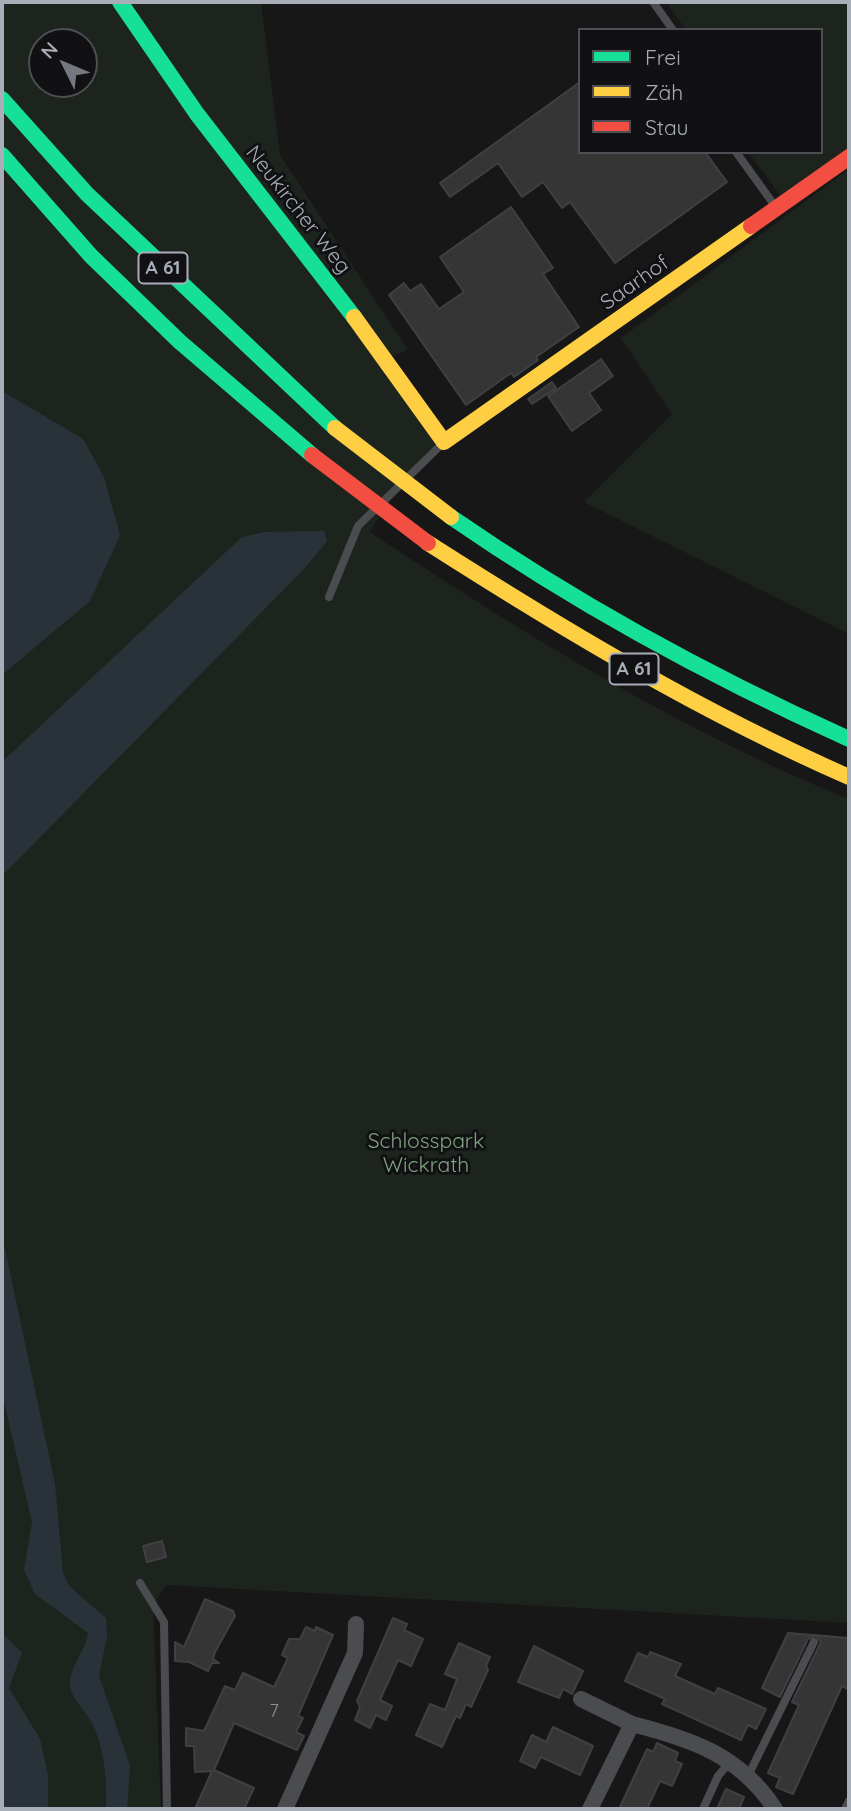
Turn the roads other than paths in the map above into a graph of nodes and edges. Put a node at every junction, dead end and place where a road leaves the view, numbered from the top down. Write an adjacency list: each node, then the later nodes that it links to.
1 (120, 2): 9 (main road, Neukircher Weg)
2 (653, 2): 3 (lane)
3 (672, 28)
4 (2, 99): 11 (main road, A 61, bridge)
5 (737, 154): 8 (lane)
6 (2, 155): 12 (main road, A 61, bridge)
7 (849, 157): 8 (main road, Saarhof)
8 (777, 209): 9 (main road, Saarhof)
9 (444, 442): 10 (lane)
10 (329, 597)
11 (849, 739)
12 (849, 777)
13 (141, 1583): 21 (lane)
14 (356, 1624): 22 (street)
15 (814, 1642): 19 (lane)
16 (581, 1699): 17 (street)
17 (632, 1724): 18 (street); 23 (street)
18 (730, 1762): 19 (street); 24 (lane)
19 (747, 1778): 25 (street)
20 (849, 1801): 26 (lane)
21 (167, 1809)
22 (285, 1809)
23 (590, 1809)
24 (703, 1809)
25 (775, 1809)
26 (845, 1809)

